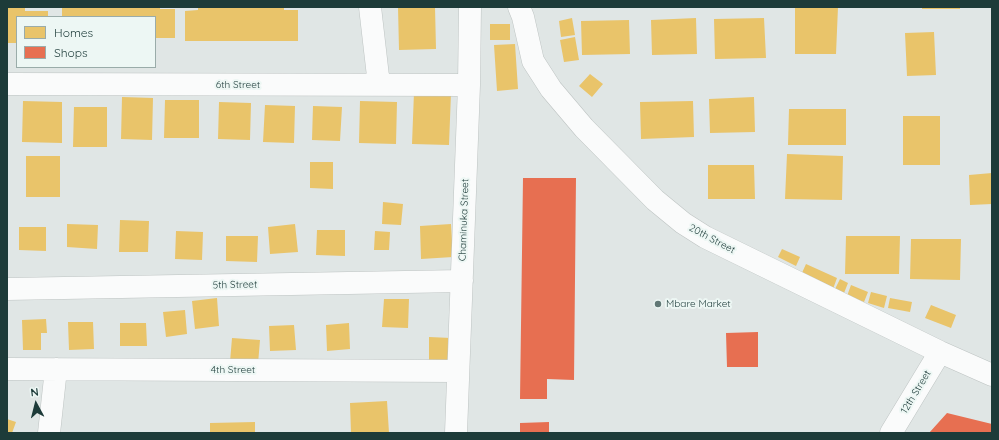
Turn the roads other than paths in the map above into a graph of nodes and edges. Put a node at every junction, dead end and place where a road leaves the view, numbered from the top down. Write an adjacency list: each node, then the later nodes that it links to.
1 (370, 7): 5 (street)
2 (470, 7): 6 (street, Chaminuka Street)
3 (519, 7): 9 (street, 20th Street)
4 (7, 84): 5 (street, 6th Street)
5 (379, 85): 6 (street, 6th Street)
6 (469, 85): 7 (street, Chaminuka Street)
7 (462, 281): 8 (street, 5th Street); 12 (street, Chaminuka Street)
8 (7, 290)
9 (940, 352): 13 (street, 20th Street); 16 (street, 12th Street)
10 (7, 369): 11 (street, 4th Street)
11 (56, 369): 12 (street, 4th Street); 14 (street)
12 (458, 371): 15 (street, Chaminuka Street)
13 (992, 375)
14 (49, 433)
15 (456, 433)
16 (891, 433)

